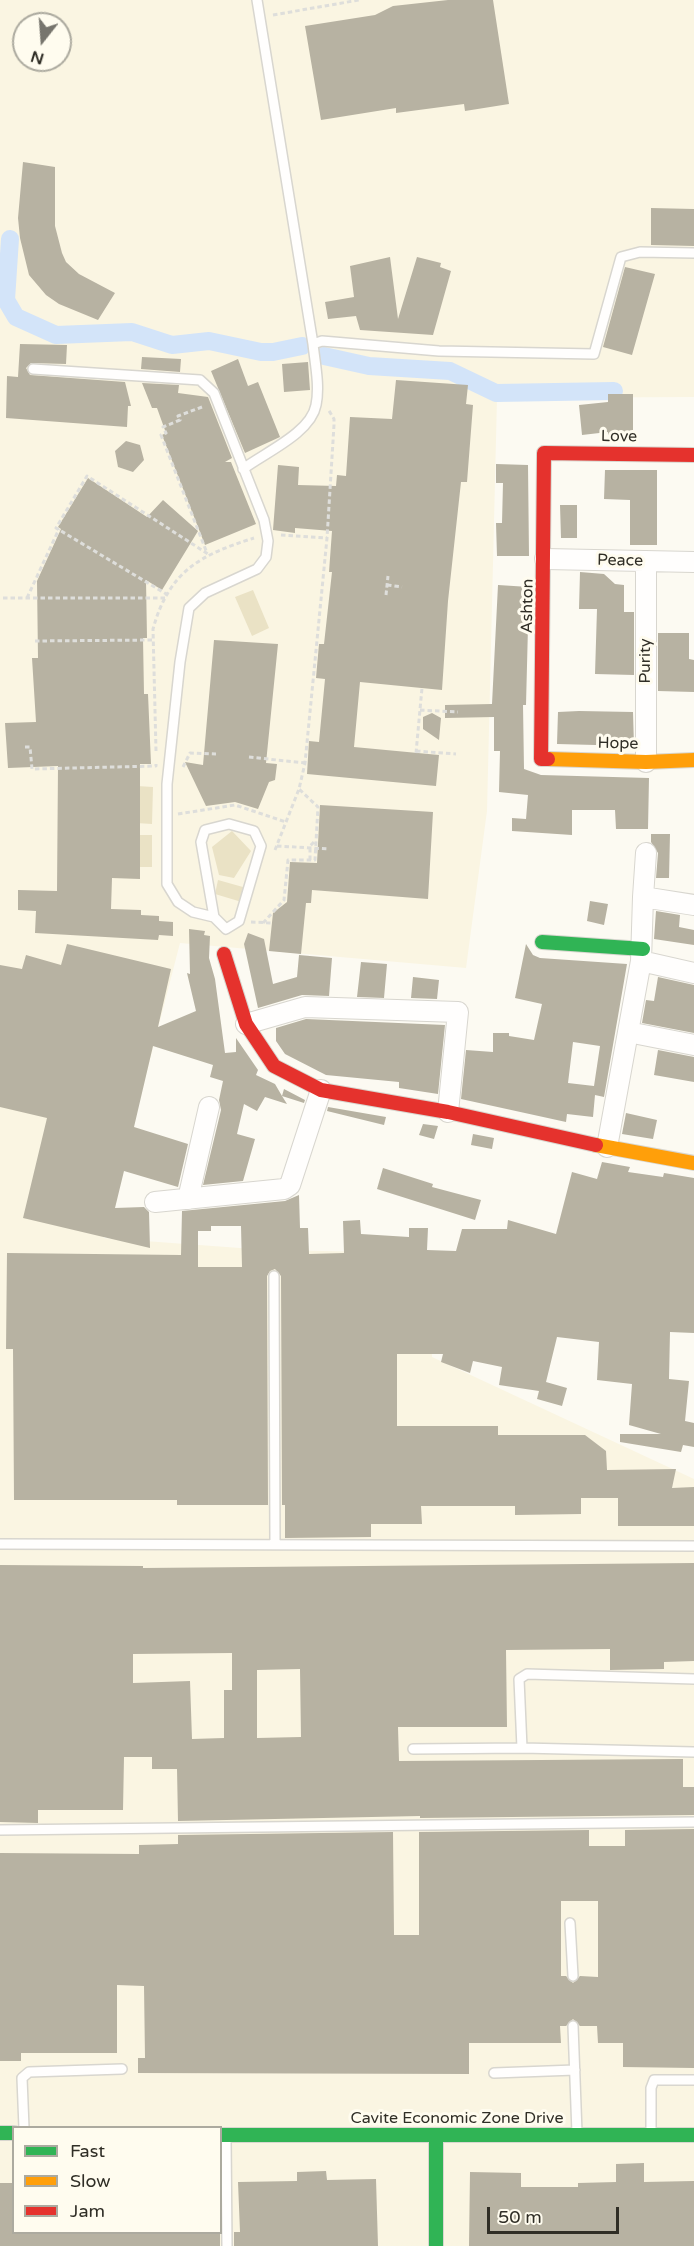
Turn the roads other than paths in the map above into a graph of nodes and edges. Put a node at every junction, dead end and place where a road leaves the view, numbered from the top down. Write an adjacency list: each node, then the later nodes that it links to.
1 (257, 0): 3 (lane)
2 (694, 253): 3 (lane)
3 (313, 344): 7 (lane)
4 (33, 369): 7 (lane)
5 (544, 453): 6 (street, Love); 8 (street, Ashton)
6 (694, 455)
7 (243, 469): 17 (lane)
8 (545, 559): 9 (street, Peace); 11 (street, Ashton)
9 (646, 561): 10 (street, Peace); 13 (street, Purity)
10 (694, 562)
11 (541, 759): 13 (street, Hope)
12 (694, 760): 13 (street, Hope)
13 (646, 762)
14 (646, 853): 15 (street)
15 (643, 897): 16 (street); 20 (street)
16 (694, 905)
17 (214, 917): 18 (lane); 18 (lane)
18 (225, 942): 22 (street)
19 (542, 942): 20 (street)
20 (642, 955): 21 (street); 23 (street)
21 (694, 973)
22 (246, 1024): 25 (street); 27 (street)
23 (628, 1032): 24 (street); 28 (street)
24 (694, 1045)
25 (321, 1090): 27 (street); 30 (street)
26 (209, 1107): 30 (street)
27 (448, 1112): 28 (street)
28 (607, 1147): 29 (street)
29 (694, 1163)
30 (188, 1199): 31 (street)
31 (155, 1202)
32 (274, 1276): 34 (lane)
33 (0, 1545): 34 (lane)
34 (275, 1545): 35 (lane)
35 (694, 1546)
36 (694, 1679): 38 (lane)
37 (412, 1749): 38 (lane)
38 (522, 1749): 39 (lane)
39 (694, 1752)
40 (694, 1822): 41 (lane)
41 (0, 1830)
42 (570, 1923): 43 (lane)
43 (573, 1976)
44 (573, 2026): 46 (lane)
45 (122, 2069): 49 (lane)
46 (575, 2070): 47 (lane); 54 (lane)
47 (494, 2073)
48 (694, 2080): 51 (lane)
49 (24, 2126)
50 (223, 2135): 53 (street, Cavite Economic Zone Drive); 55 (lane)
51 (651, 2135): 52 (street, Cavite Economic Zone Drive); 54 (street, Cavite Economic Zone Drive)
52 (694, 2135)
53 (436, 2136): 54 (street, Cavite Economic Zone Drive); 56 (street)
54 (577, 2136)
55 (227, 2246)
56 (436, 2246)

